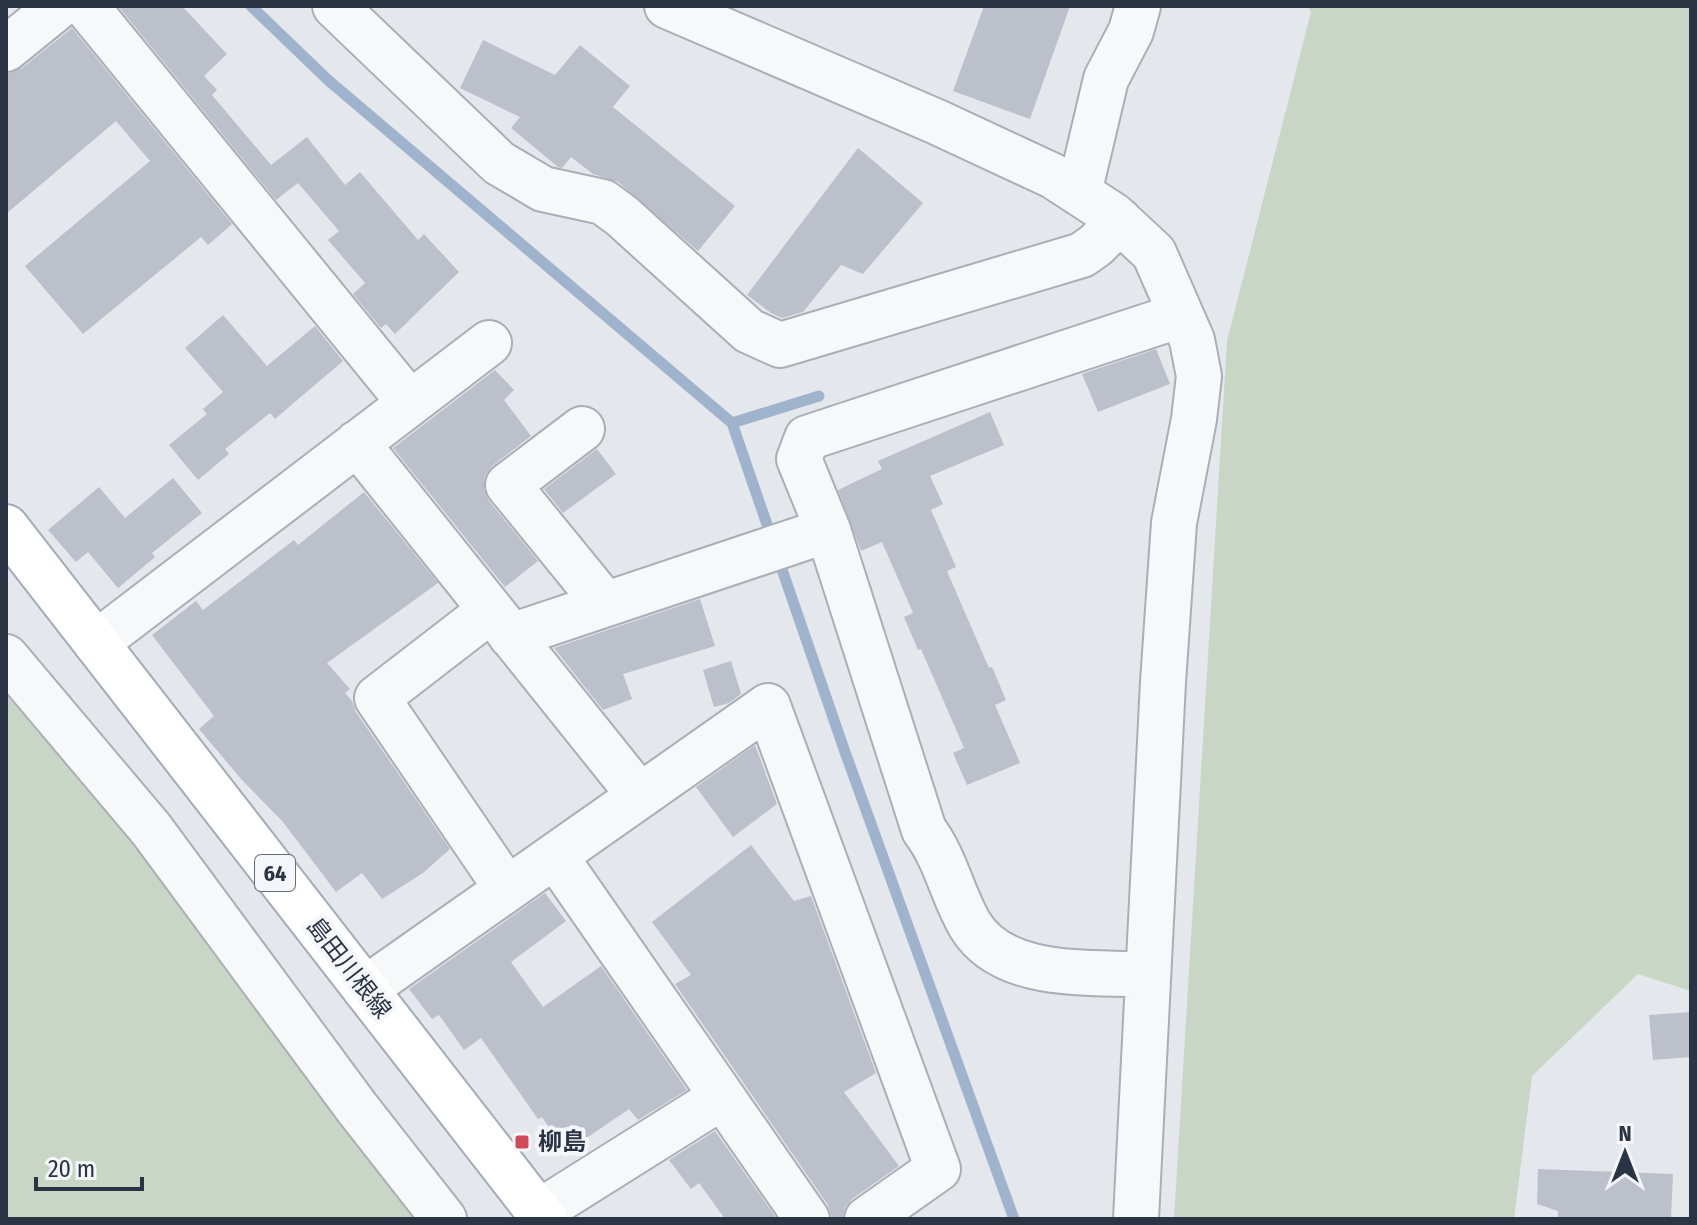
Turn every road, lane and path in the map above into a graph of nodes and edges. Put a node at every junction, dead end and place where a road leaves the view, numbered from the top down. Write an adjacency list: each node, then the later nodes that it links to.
1 (59, 6): 6 (street)
2 (86, 6): 11 (street)
3 (335, 6): 8 (street)
4 (667, 6): 7 (street)
5 (1138, 6): 7 (street)
6 (6, 49)
7 (1079, 193): 8 (street)
8 (1120, 221): 9 (street)
9 (1181, 315): 15 (street); 23 (street)
10 (489, 343): 11 (street)
11 (410, 403): 13 (street)
12 (582, 429): 16 (street)
13 (357, 443): 17 (street); 18 (street)
14 (6, 527): 18 (main road, 島田川根線 / 64)
15 (828, 530): 16 (street); 23 (street)
16 (605, 604): 17 (street)
17 (501, 623): 20 (street); 22 (street)
18 (96, 643): 24 (main road, 島田川根線 / 64)
19 (6, 657): 27 (street)
20 (640, 796): 21 (street); 29 (street)
21 (555, 856): 22 (street); 25 (street)
22 (507, 889): 24 (street)
23 (1148, 975): 30 (street)
24 (365, 989): 26 (main road, 島田川根線 / 64)
25 (722, 1097): 26 (street); 28 (street)
26 (542, 1215)
27 (444, 1219)
28 (807, 1219)
29 (867, 1219)
30 (1136, 1219)

